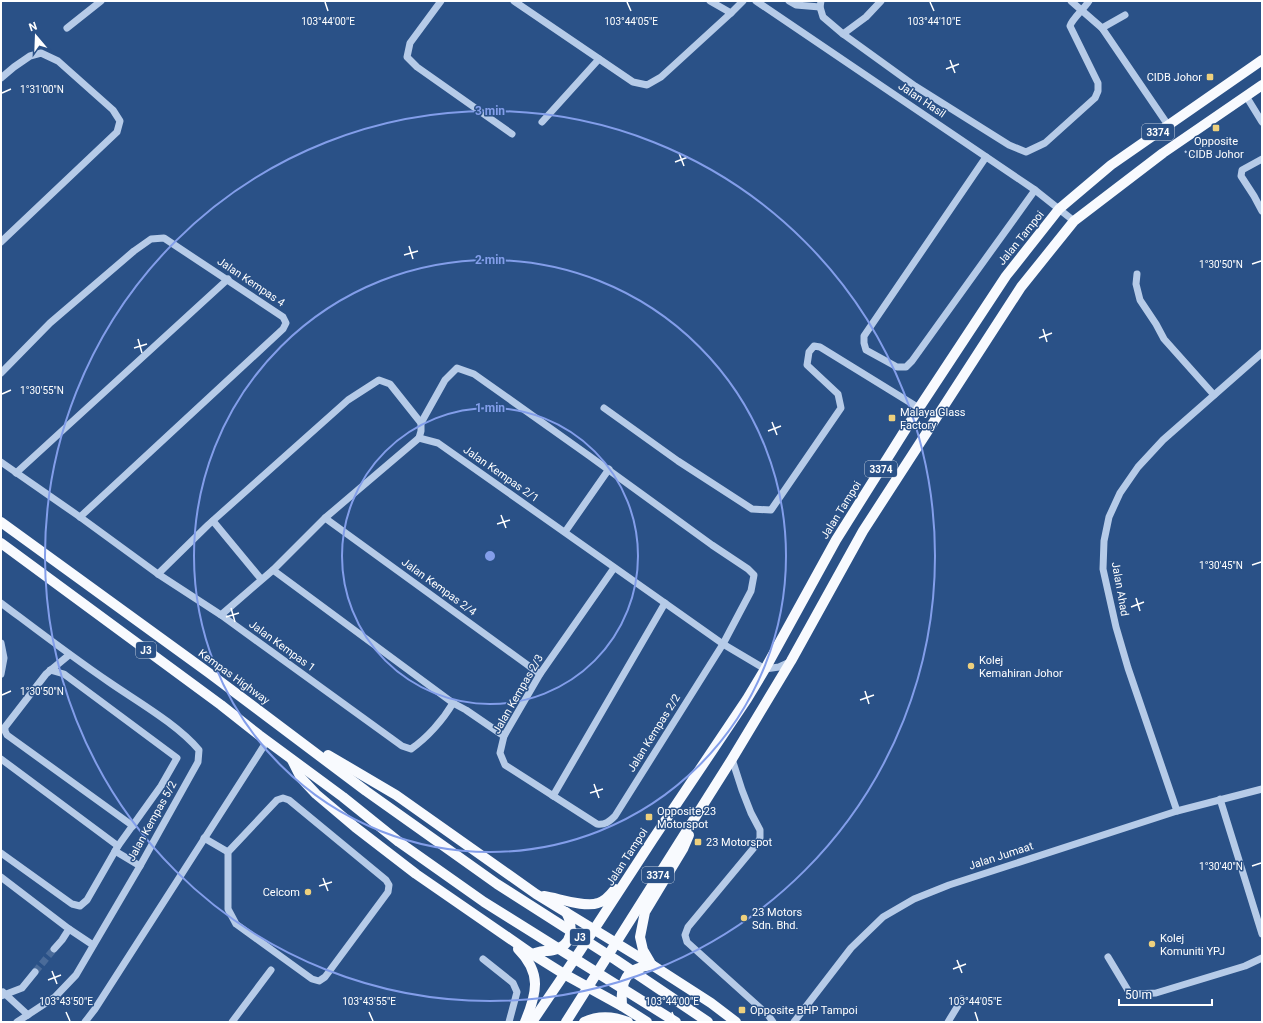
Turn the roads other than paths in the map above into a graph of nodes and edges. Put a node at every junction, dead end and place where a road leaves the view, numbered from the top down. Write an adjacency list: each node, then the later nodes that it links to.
1 (100, 1): 15 (street)
2 (441, 1): 26 (street)
3 (514, 1): 18 (street)
4 (710, 1): 13 (street)
5 (743, 1): 13 (street)
6 (756, 1): 27 (street, Jalan Hasil)
7 (789, 1): 11 (street)
8 (881, 1): 17 (street)
9 (1071, 1): 12 (street)
10 (1089, 1): 12 (street)
11 (821, 4): 17 (street)
12 (1083, 10): 16 (street); 17 (street)
13 (731, 13): 18 (street)
14 (1125, 15): 16 (street)
15 (67, 28)
16 (1102, 28): 25 (street)
17 (843, 34)
18 (599, 58): 23 (street)
19 (1262, 60): 25 (main road, Jalan Tampoi / 3374)
20 (1, 78): 33 (street)
21 (1262, 85): 22 (main road, 3374)
22 (1246, 96): 24 (street); 32 (main road, 3374)
23 (542, 122)
24 (1262, 122)
25 (1168, 125): 30 (main road, Jalan Tampoi / 3374)
26 (512, 134)
27 (986, 157): 29 (street, Jalan Hasil); 29 (street)
28 (1262, 159): 31 (street)
29 (1035, 190): 30 (street, Jalan Hasil)
30 (1059, 209): 32 (street, Jalan Hasil); 40 (main road, Jalan Tampoi / 3374)
31 (1262, 211)
32 (1074, 221): 62 (main road, 3374)
33 (1, 242)
34 (1137, 274): 38 (street)
35 (228, 279): 37 (street, Jalan Kempas 4); 45 (street); 46 (street, Jalan Kempas 4)
36 (1262, 353): 38 (street, Jalan Ahad)
37 (1, 373)
38 (1214, 395): 78 (street, Jalan Ahad)
39 (604, 408): 40 (street)
40 (919, 408): 63 (main road, Jalan Tampoi / 3374)
41 (421, 423): 42 (street); 44 (street); 48 (street)
42 (419, 438): 47 (street); 50 (street, Jalan Kempas 2/1)
43 (1, 462): 45 (street, Jalan Kempas 1)
44 (609, 469): 50 (street); 60 (street, Jalan Kempas 2/2)
45 (16, 473): 46 (street, Jalan Kempas 1)
46 (80, 517): 54 (street, Jalan Kempas 1)
47 (325, 518): 53 (street); 66 (street, Jalan Kempas 2/4)
48 (212, 521): 54 (street); 55 (street)
49 (1, 522): 68 (main road, Kempas Highway / J3)
50 (565, 532): 52 (street, Jalan Kempas 2/1)
51 (1, 543): 70 (main road, J3)
52 (614, 568): 57 (street, Jalan Kempas 2/1); 66 (street, Jalan Kempas 2/3)
53 (273, 570): 55 (street); 67 (street)
54 (158, 574): 58 (street, Jalan Kempas 1)
55 (261, 579): 58 (street)
56 (1, 603): 61 (street)
57 (665, 603): 60 (street, Jalan Kempas 2/1); 75 (street)
58 (221, 615): 67 (street, Jalan Kempas 1)
59 (1, 643): 65 (street)
60 (723, 644): 63 (street, Jalan Kempas 2/1); 79 (street, Jalan Kempas 2/2)
61 (69, 655): 64 (street); 86 (street, Jalan Kempas 5/2)
62 (791, 661): 63 (street); 73 (main road, 3374)
63 (765, 669): 82 (main road, Jalan Tampoi / 3374)
64 (50, 670): 80 (street); 80 (street)
65 (1, 674)
66 (540, 674): 69 (street, Jalan Kempas 2/3)
67 (453, 703): 69 (street)
68 (289, 732): 88 (main road); 121 (main road, Kempas Highway / J3)
69 (504, 736): 75 (street, Jalan Kempas 2/3)
70 (267, 741): 71 (main road, J3); 81 (street)
71 (291, 758): 92 (main road); 120 (main road, J3)
72 (1, 759): 83 (street)
73 (732, 759): 77 (main road, 3374); 123 (street)
74 (1262, 788): 76 (street, Jalan Jumaat)
75 (553, 796): 79 (street, Jalan Kempas 2/3)
76 (1220, 799): 78 (street, Jalan Jumaat); 93 (street)
77 (701, 808): 94 (main road, 3374); 101 (main road)
78 (1177, 811): 124 (street, Jalan Jumaat)
79 (596, 824)
80 (132, 826): 83 (street)
81 (204, 838): 84 (street); 111 (street)
82 (653, 839): 88 (main road); 91 (main road, Jalan Tampoi / 3374)
83 (117, 848): 85 (street); 86 (street)
84 (228, 852): 84 (street)
85 (1, 853)
86 (140, 866): 95 (street, Jalan Kempas 5/2)
87 (1, 877): 90 (street)
88 (536, 894): 89 (main road)
89 (566, 912): 91 (main road); 97 (main road)
90 (69, 929): 95 (street); 96 (street)
91 (595, 929): 94 (main road); 104 (main road, Jalan Tampoi / 3374)
92 (503, 934): 97 (main road); 114 (main road)
93 (1262, 934)
94 (615, 942): 101 (main road); 105 (main road, 3374)
95 (93, 945): 109 (street, Jalan Kempas 5/2)
96 (54, 950)
97 (532, 954): 104 (main road)
98 (1108, 957): 99 (street)
99 (1262, 958)
100 (484, 959): 113 (street)
101 (652, 965): 108 (main road); 122 (main road)
102 (271, 970): 112 (street)
103 (35, 972): 106 (street)
104 (564, 974): 105 (main road); 115 (main road, Jalan Tampoi / 3374)
105 (587, 987): 108 (main road); 116 (main road, 3374)
106 (2, 994): 109 (street)
107 (962, 999): 125 (street)
108 (622, 1006): 119 (main road)
109 (28, 1015): 110 (street, Jalan Kempas 5/2)
110 (17, 1022)
111 (85, 1022)
112 (232, 1022)
113 (509, 1022)
114 (525, 1022)
115 (532, 1022)
116 (566, 1022)
117 (584, 1022): 118 (main road)
118 (628, 1022)
119 (648, 1022)
120 (676, 1022)
121 (708, 1022)
122 (736, 1022)
123 (773, 1022)
124 (794, 1022)
125 (948, 1022)

